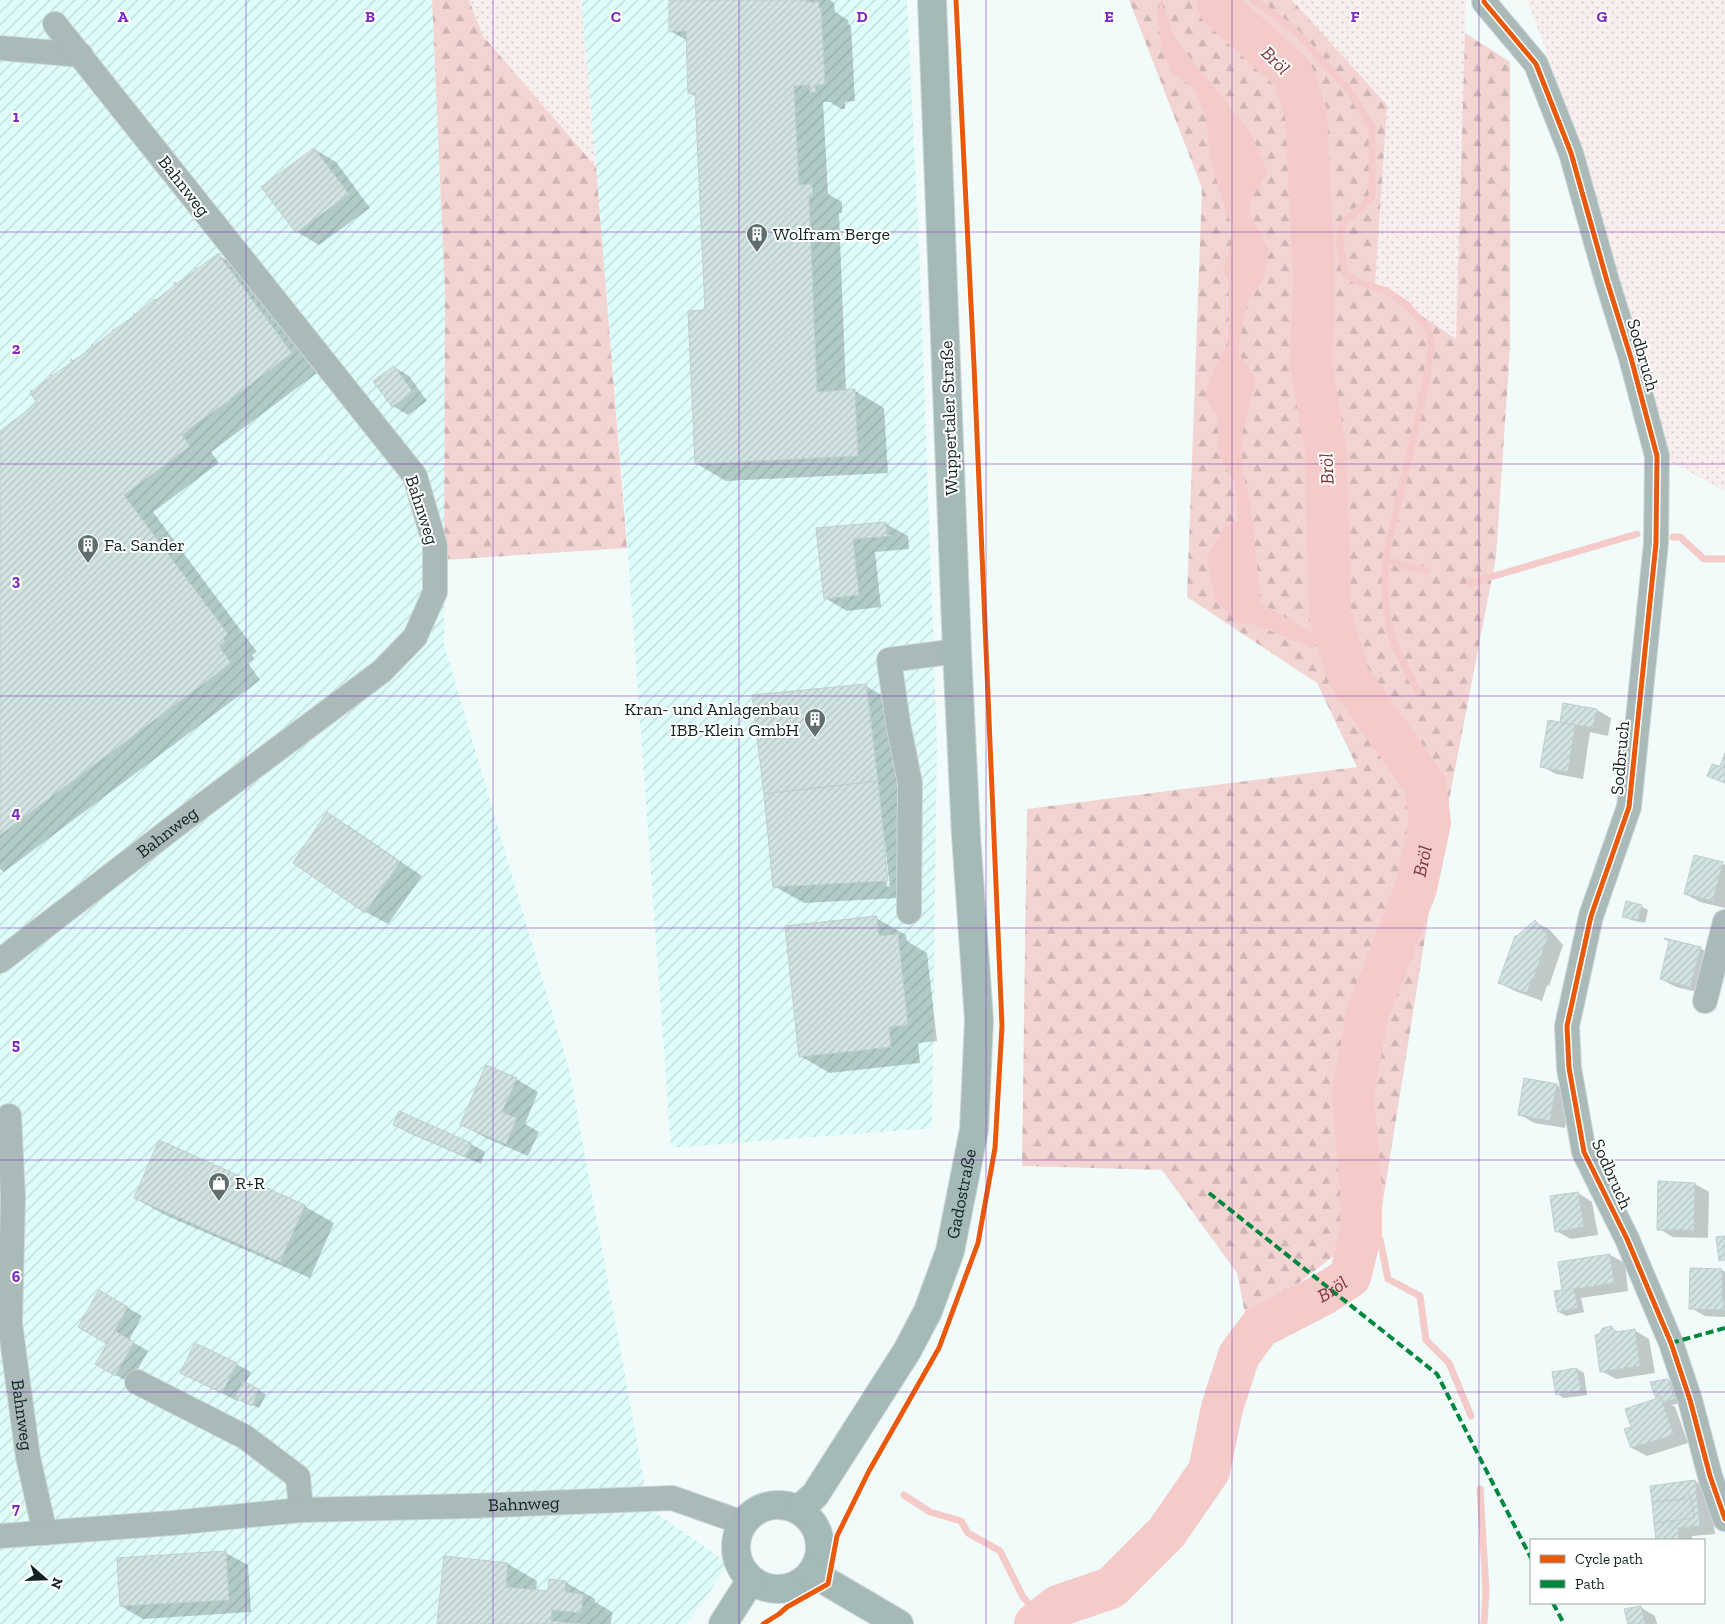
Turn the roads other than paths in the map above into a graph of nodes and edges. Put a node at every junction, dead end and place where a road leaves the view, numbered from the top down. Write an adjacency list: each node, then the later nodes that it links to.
1 (932, 0): 6 (main road, Wuppertaler Straße)
2 (1484, 0): 16 (street, Sodbruch)
3 (55, 24): 5 (street, Bahnweg)
4 (0, 48): 5 (street)
5 (81, 55): 10 (street, Bahnweg)
6 (957, 651): 7 (main road, Wuppertaler Straße); 8 (street)
7 (966, 835): 15 (main road, Gadostraße)
8 (909, 912)
9 (1725, 922): 11 (street)
10 (0, 961)
11 (1705, 1001)
12 (9, 1116): 18 (street, Bahnweg)
13 (137, 1382): 14 (street)
14 (301, 1510): 17 (street, Bahnweg); 18 (street, Bahnweg)
15 (798, 1510): 17 (main road); 20 (main road)
16 (1725, 1519)
17 (741, 1526): 21 (main road)
18 (45, 1533): 19 (street, Bahnweg)
19 (0, 1536)
20 (812, 1573): 21 (main road); 23 (main road)
21 (752, 1580): 22 (main road)
22 (723, 1624)
23 (899, 1624)

